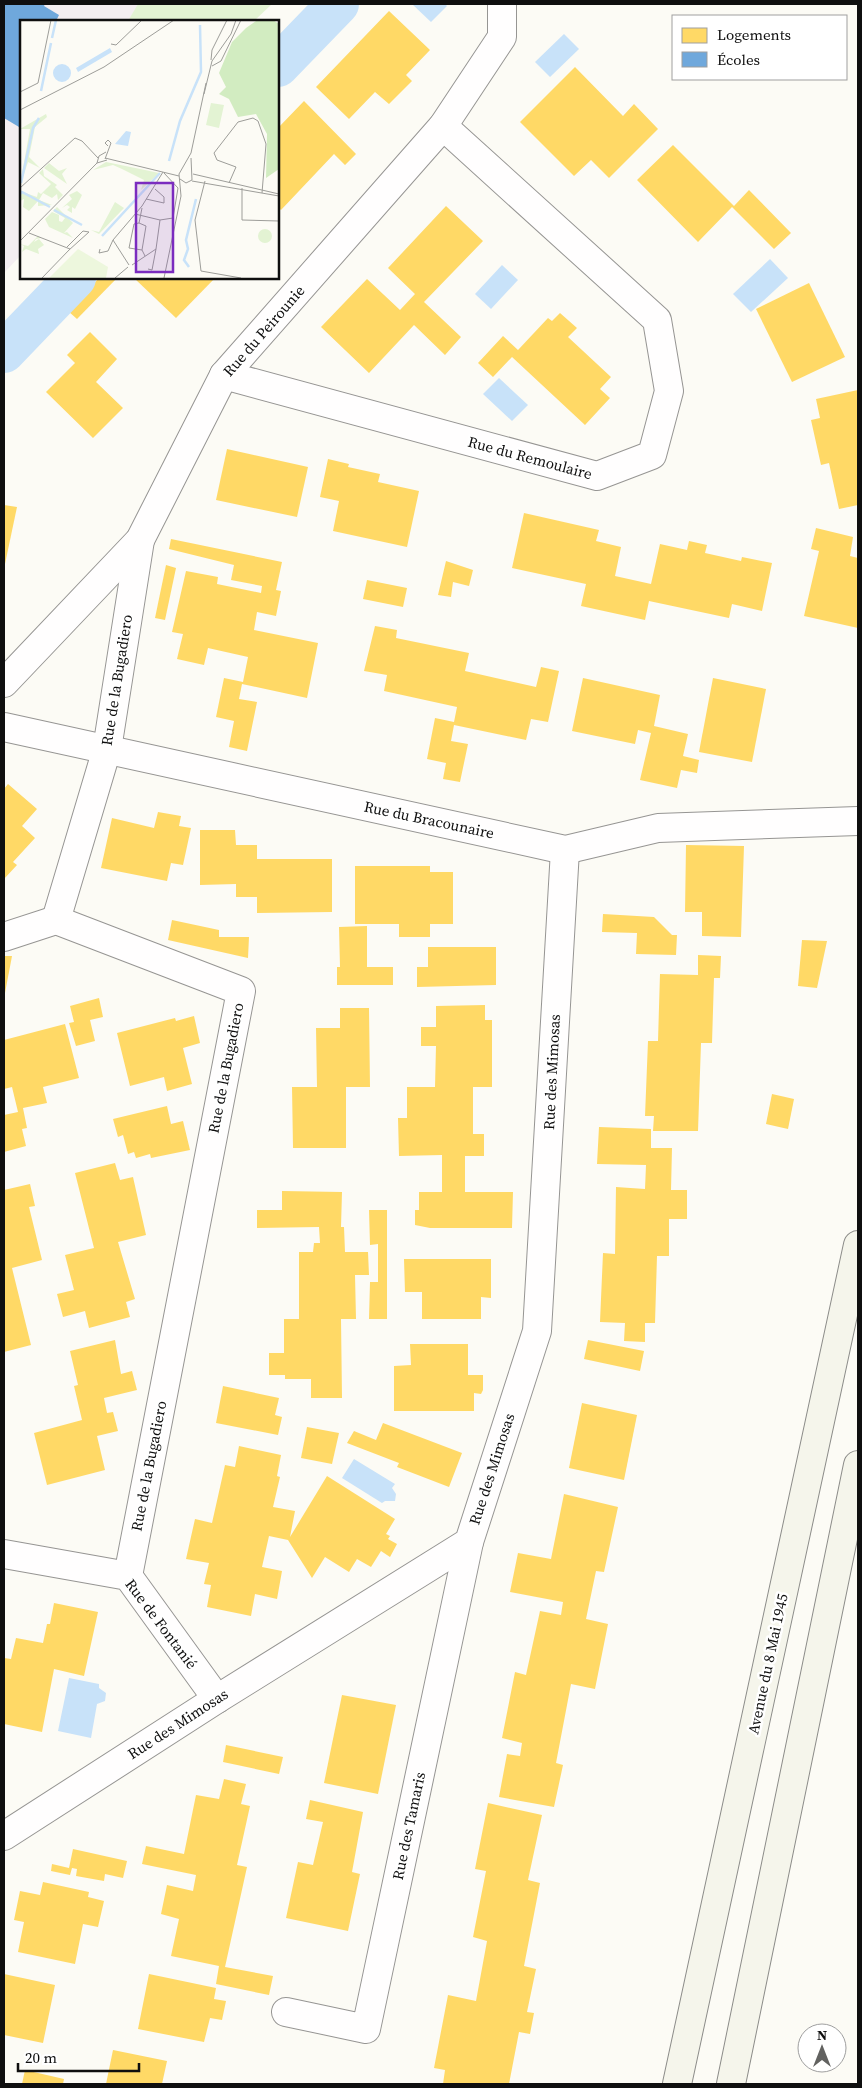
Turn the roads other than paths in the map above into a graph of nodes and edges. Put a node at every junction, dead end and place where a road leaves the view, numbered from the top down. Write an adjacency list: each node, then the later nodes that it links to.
1 (502, 4): 2 (street, Rue du Peirounie)
2 (443, 126): 3 (street, Rue du Peirounie); 3 (street, Rue du Remoulaire)
3 (224, 376): 4 (street, Rue du Peirounie)
4 (140, 540): 5 (street, Rue du Peirounie); 7 (street, Rue de la Bugadiero)
5 (4, 683)
6 (4, 727): 7 (street, Rue du Bracounaire)
7 (107, 749): 9 (street, Rue du Bracounaire); 10 (street, Rue de la Bugadiero)
8 (858, 821): 9 (street, Rue du Bracounaire)
9 (565, 850): 14 (street, Rue des Mimosas)
10 (56, 920): 11 (street); 16 (street, Rue de la Bugadiero)
11 (4, 937)
12 (858, 1245): 20 (main road, Avenue du 8 Mai 1945)
13 (858, 1466): 21 (main road)
14 (469, 1542): 17 (street, Rue des Mimosas); 19 (street, Rue des Tamaris)
15 (4, 1554): 16 (street, Rue de Fontanié)
16 (128, 1576): 17 (street, Rue de Fontanié)
17 (217, 1699): 18 (street, Rue des Mimosas)
18 (4, 1836)
19 (286, 2012)
20 (677, 2084)
21 (731, 2084)

